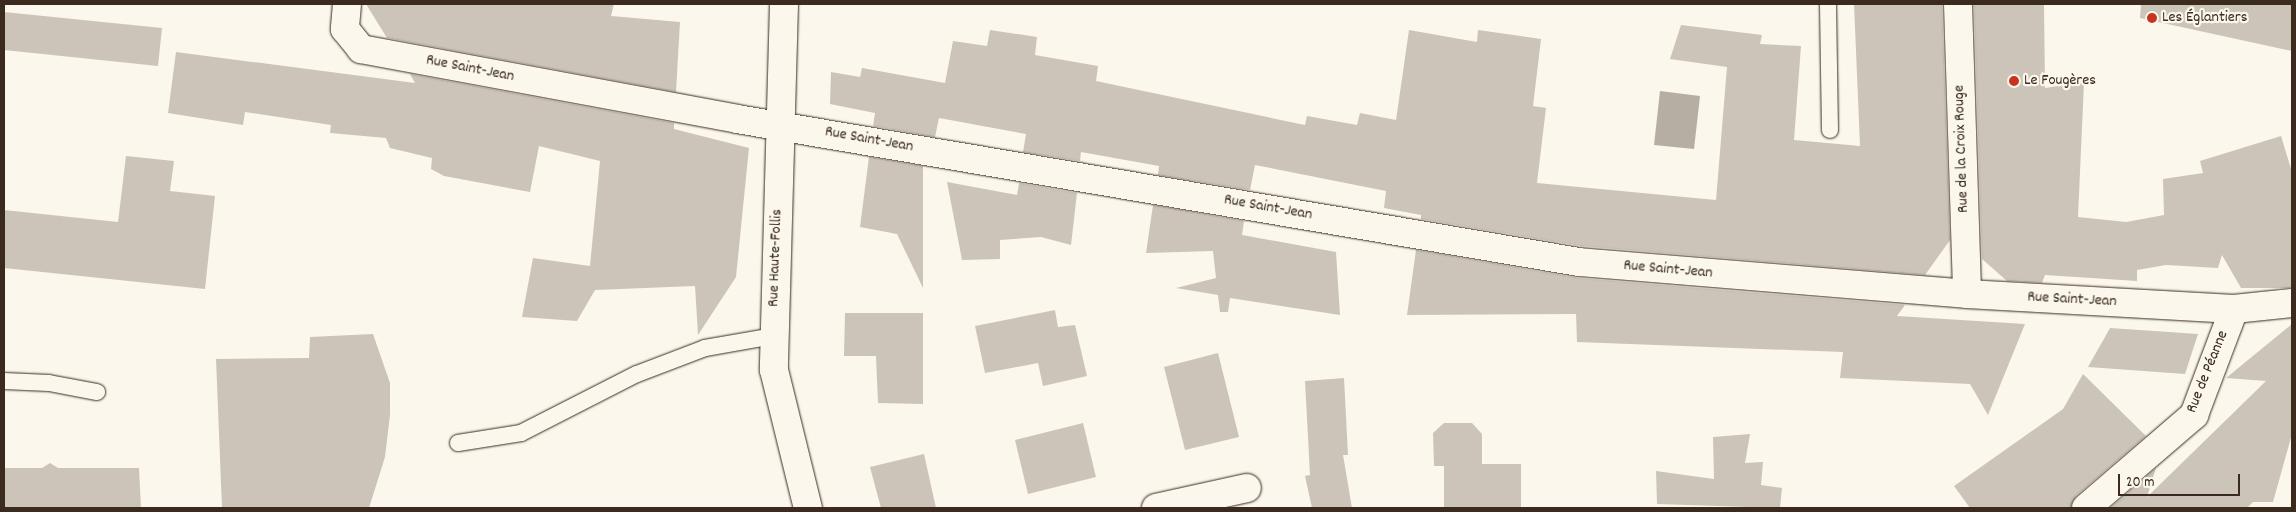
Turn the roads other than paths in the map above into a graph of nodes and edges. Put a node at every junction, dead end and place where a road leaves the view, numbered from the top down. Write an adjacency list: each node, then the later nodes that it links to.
1 (347, 4): 5 (street, Rue Saint-Jean)
2 (784, 4): 5 (street, Rue Haute-Follis)
3 (1828, 4): 6 (lane)
4 (1958, 4): 7 (street, Rue de la Croix Rouge)
5 (782, 123): 7 (street, Rue Saint-Jean); 10 (street, Rue Haute-Follis)
6 (1830, 130)
7 (1967, 294): 9 (street, Rue Saint-Jean)
8 (2292, 303): 9 (street, Rue Saint-Jean)
9 (2234, 309): 17 (street, Rue de Péanne)
10 (773, 336): 13 (lane); 15 (street, Rue Haute-Follis)
11 (4, 380): 12 (lane)
12 (97, 392)
13 (458, 443)
14 (1247, 488): 16 (street)
15 (808, 508)
16 (1156, 508)
17 (2086, 508)

